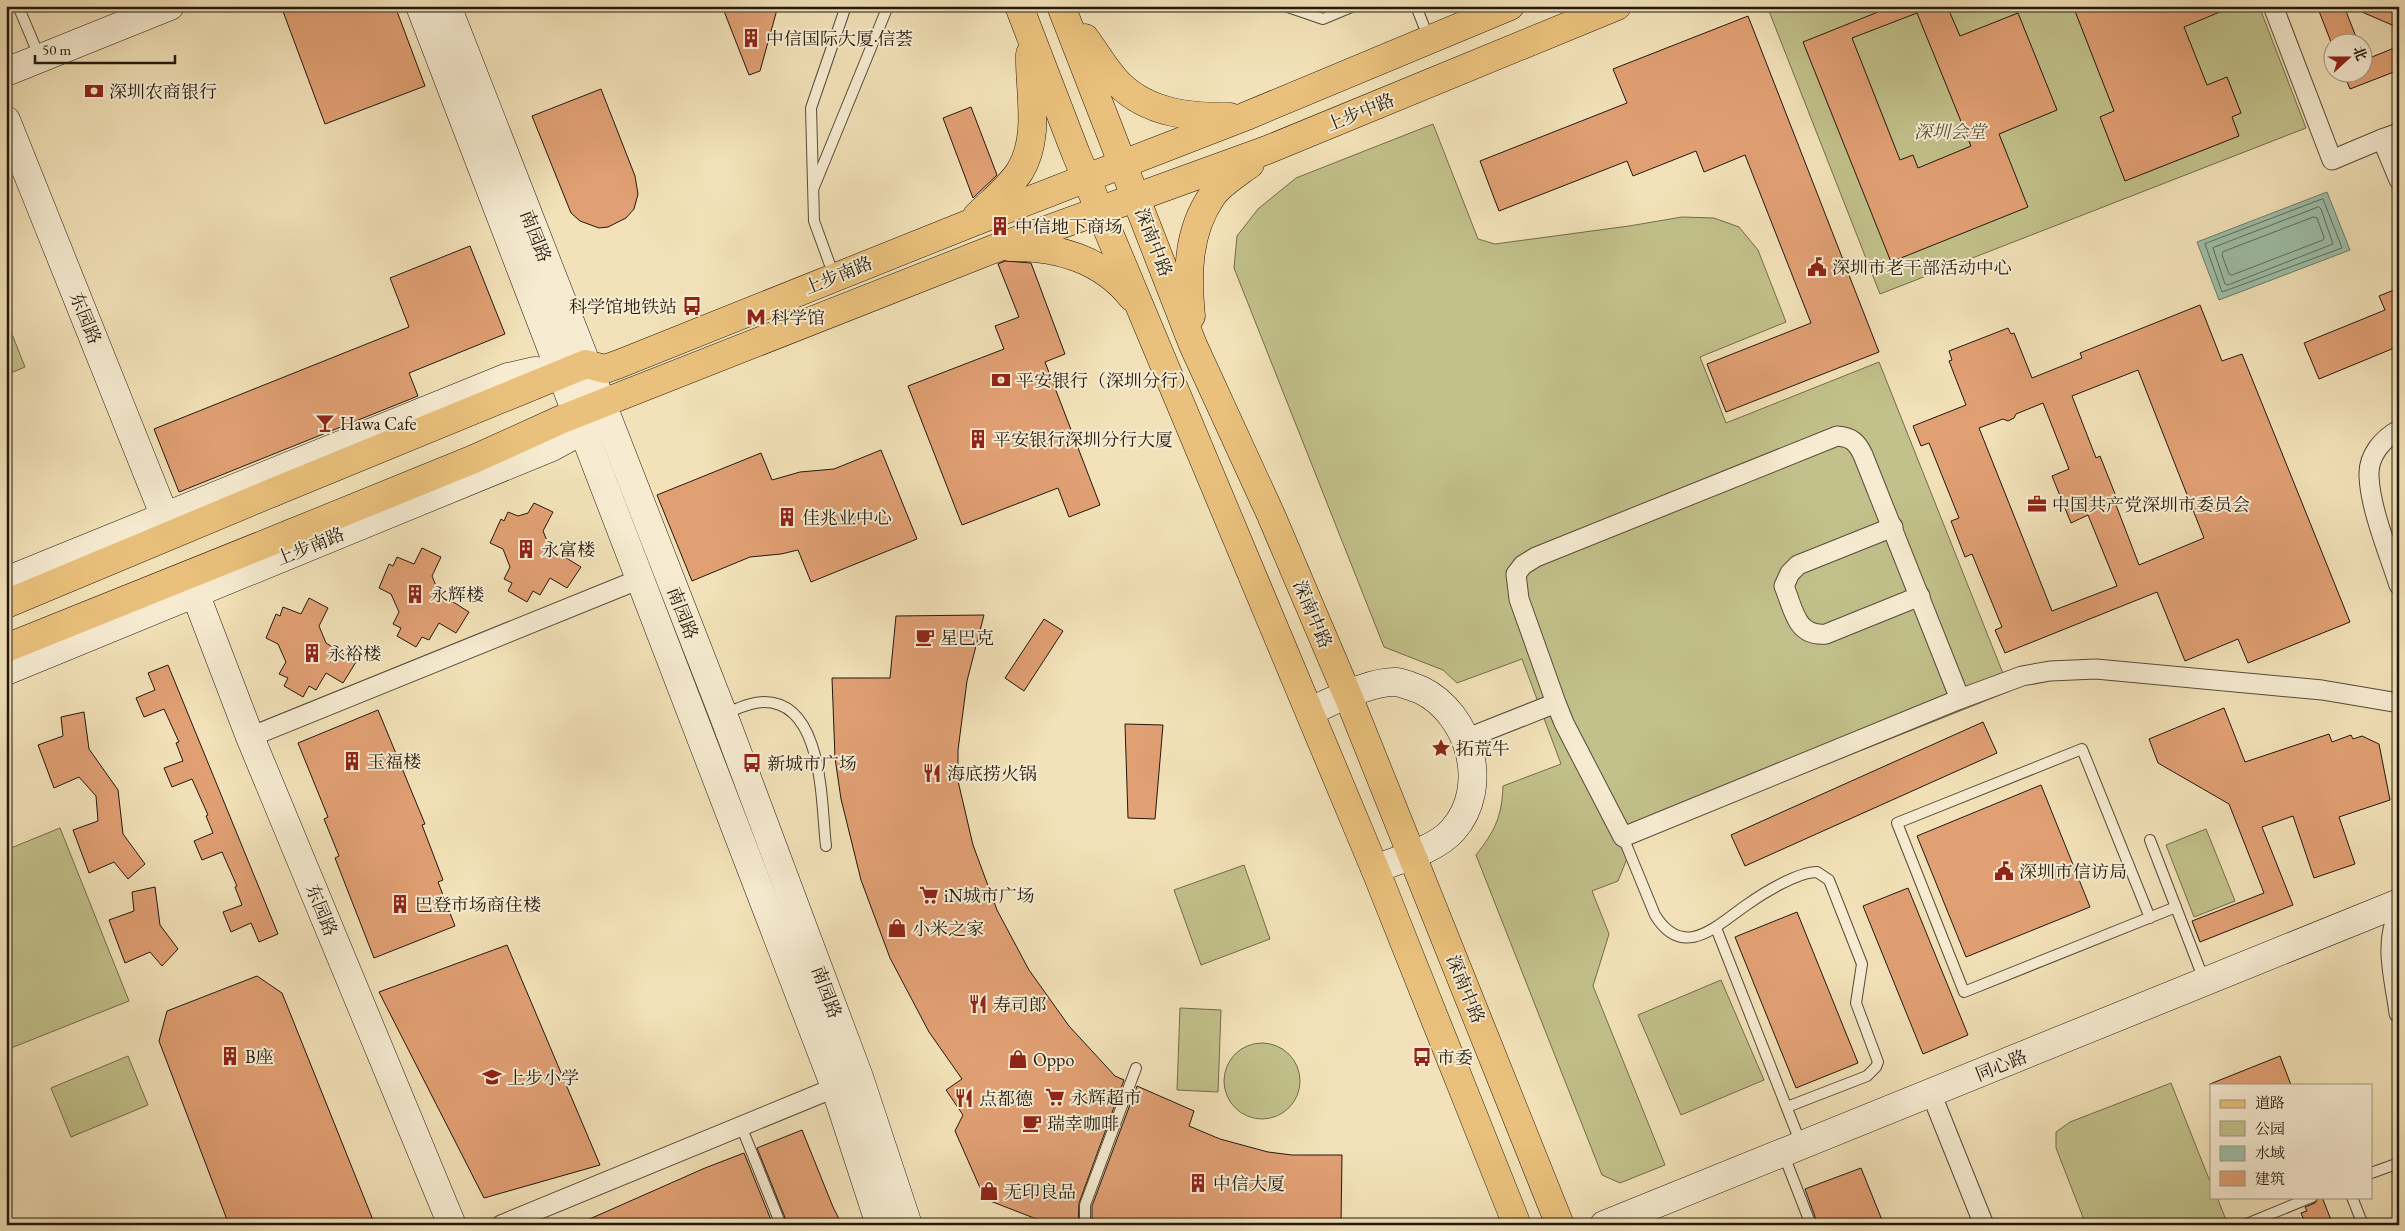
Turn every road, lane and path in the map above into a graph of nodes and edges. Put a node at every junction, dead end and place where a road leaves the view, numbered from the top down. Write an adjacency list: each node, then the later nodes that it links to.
1 (18, 6): 17 (lane)
2 (170, 6): 17 (street)
3 (420, 6): 35 (street, 南园路)
4 (447, 6): 34 (street, 南园路)
5 (846, 6): 26 (lane)
6 (888, 6): 26 (lane)
7 (1019, 6): 15 (main road, 深南中路)
8 (1062, 6): 19 (main road); 23 (main road, 深南中路)
9 (1285, 6): 10 (lane)
10 (1354, 6)
11 (1416, 6): 16 (lane)
12 (1510, 6): 16 (main road)
13 (1617, 6): 22 (main road, 上步中路)
14 (2274, 6): 21 (street)
15 (1030, 35): 24 (main road, 深南中路); 29 (main road)
16 (1430, 40): 19 (main road)
17 (40, 58): 18 (street)
18 (6, 72)
19 (1244, 117): 23 (main road)
20 (6, 120): 39 (street, 东园路)
21 (2390, 136): 25 (street)
22 (1267, 150): 27 (main road, 上步中路); 33 (main road)
23 (1123, 164): 24 (main road); 27 (main road, 深南中路)
24 (1087, 178): 28 (main road, 深南中路); 29 (main road, 上步南路)
25 (2399, 180)
26 (812, 192): 31 (lane)
27 (1137, 197): 28 (main road, 上步中路); 33 (main road, 深南中路)
28 (1100, 210): 30 (main road, 上步南路); 32 (main road, 深南中路)
29 (971, 223): 31 (main road, 上步南路)
30 (991, 250): 32 (main road); 36 (main road, 上步南路)
31 (834, 277): 34 (main road, 上步南路)
32 (1146, 319): 53 (main road, 深南中路)
33 (1193, 345): 49 (main road, 深南中路)
34 (586, 364): 35 (main road, 上步南路); 36 (street, 南园路)
35 (561, 373): 37 (street, 南园路); 39 (street, 上步南路); 46 (main road, 上步南路)
36 (602, 404): 37 (main road, 上步南路); 54 (street, 南园路)
37 (580, 422): 41 (street, 南园路); 44 (street, 上步南路); 47 (main road, 上步南路)
38 (2399, 430): 43 (street)
39 (164, 517): 42 (street, 上步南路)
40 (1893, 527): 45 (street); 45 (street); 51 (street)
41 (640, 579): 55 (street); 70 (street, 南园路)
42 (6, 581)
43 (2399, 585)
44 (195, 593): 48 (street, 上步南路); 55 (street, 东园路)
45 (1920, 596): 50 (street)
46 (6, 604)
47 (6, 648)
48 (6, 671)
49 (1348, 696): 53 (street); 56 (street); 60 (main road, 深南中路)
50 (1960, 699): 52 (street); 57 (street)
51 (1556, 702): 56 (street); 57 (street)
52 (2399, 703)
53 (1310, 711): 61 (main road, 深南中路)
54 (723, 714): 59 (lane); 70 (street, 南园路)
55 (250, 737): 79 (street, 东园路)
56 (1465, 739): 60 (street)
57 (1623, 837): 66 (lane)
58 (2150, 840): 63 (lane)
59 (826, 846)
60 (1412, 854): 61 (street); 86 (main road, 深南中路)
61 (1375, 869): 85 (main road, 深南中路)
62 (2399, 904): 67 (street, 同心路)
63 (2176, 907): 65 (lane); 67 (lane)
64 (2399, 913): 68 (street)
65 (2150, 918): 65 (lane)
66 (1716, 928): 72 (lane); 72 (lane)
67 (2205, 981): 71 (street, 同心路)
68 (2399, 1013)
69 (1136, 1068): 84 (lane)
70 (847, 1082): 73 (street); 82 (street, 南园路); 83 (street, 南园路)
71 (1931, 1093): 74 (street, 同心路); 89 (street)
72 (1787, 1107): 74 (lane)
73 (741, 1126): 80 (street); 81 (lane)
74 (1792, 1148): 87 (street, 同心路); 88 (lane)
75 (2399, 1163): 76 (lane)
76 (2372, 1174)
77 (2310, 1198): 90 (lane)
78 (2352, 1198): 91 (lane)
79 (452, 1225)
80 (501, 1225)
81 (781, 1225)
82 (880, 1225)
83 (908, 1225)
84 (1085, 1225)
85 (1517, 1225)
86 (1560, 1225)
87 (1604, 1225)
88 (1811, 1225)
89 (1984, 1225)
90 (2244, 1225)
91 (2363, 1225)

